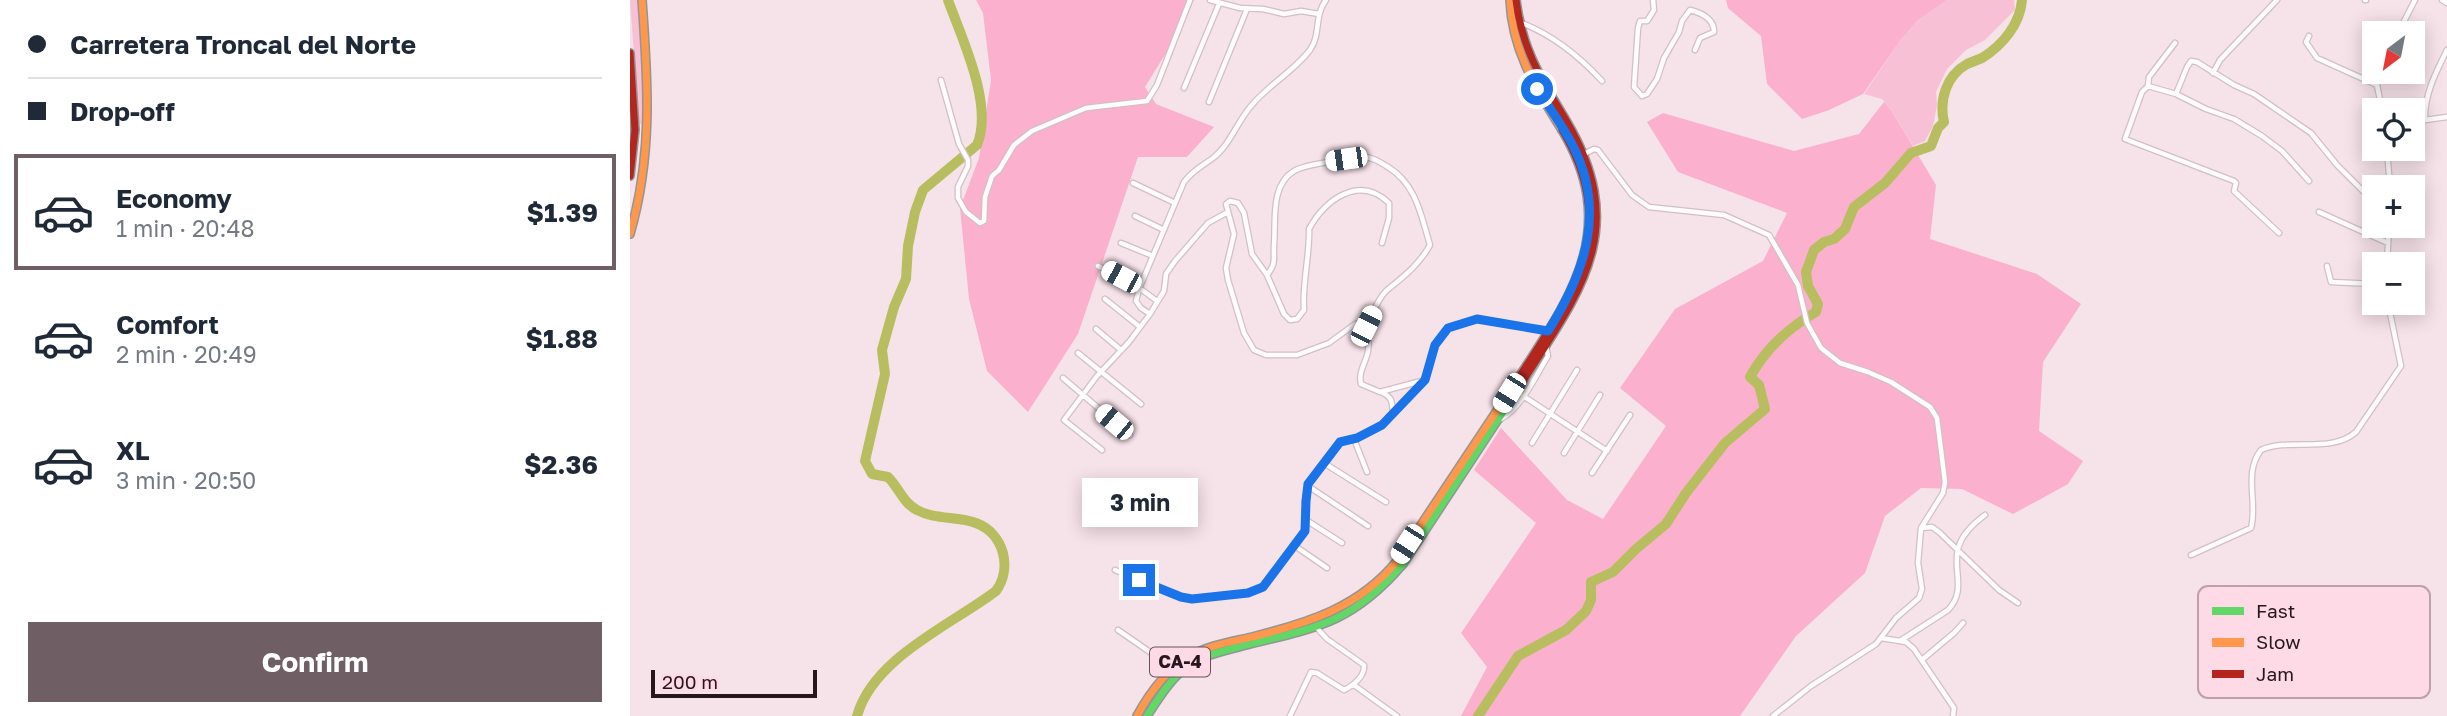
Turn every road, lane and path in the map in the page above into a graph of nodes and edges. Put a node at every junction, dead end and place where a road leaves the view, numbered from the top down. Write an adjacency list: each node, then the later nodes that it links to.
1 (642, 0): 34 (main road)
2 (1190, 0): 23 (street)
3 (1209, 0): 12 (street)
4 (1326, 0): 14 (street)
5 (1510, 0): 32 (main road, CA-4)
6 (1516, 0): 16 (main road, CA-4)
7 (1653, 0): 19 (street)
8 (2277, 0): 22 (street)
9 (2415, 0): 15 (street)
10 (2442, 0): 11 (street)
11 (2447, 3)
12 (1219, 4): 13 (street); 27 (street)
13 (1247, 9): 14 (street); 30 (street)
14 (1319, 14): 44 (street)
15 (2404, 21)
16 (1518, 22): 24 (street); 32 (main road, CA-4)
17 (2309, 36): 25 (street)
18 (2175, 43): 26 (street)
19 (1695, 50)
20 (2447, 50): 33 (street)
21 (630, 53): 35 (main road)
22 (2213, 74): 28 (street); 43 (street)
23 (941, 80)
24 (1602, 81)
25 (2377, 85): 29 (street)
26 (2148, 86): 28 (street); 49 (street)
27 (1184, 88)
28 (2176, 94): 41 (street)
29 (2380, 98)
30 (1209, 102)
31 (2447, 117): 33 (street)
32 (1562, 120): 36 (main road, CA-4)
33 (2425, 120)
34 (649, 121): 35 (main road); 38 (main road)
35 (635, 123): 37 (main road)
36 (1575, 143): 39 (main road, CA-4); 69 (main road, CA-4)
37 (635, 144): 38 (main road); 40 (main road)
38 (649, 144): 50 (main road)
39 (1584, 154): 70 (main road, CA-4); 101 (street)
40 (630, 176)
41 (2309, 181)
42 (1133, 183): 44 (street)
43 (2362, 190)
44 (1175, 203): 48 (street)
45 (1228, 212): 59 (street); 63 (street); 66 (street)
46 (2319, 212): 54 (street)
47 (1135, 216): 48 (street)
48 (1164, 230): 56 (street)
49 (2279, 233)
50 (630, 234)
51 (2388, 238): 54 (street)
52 (1121, 243): 56 (street)
53 (1381, 243): 59 (street)
54 (2388, 243): 55 (street)
55 (2388, 252)
56 (1153, 256): 61 (street)
57 (1098, 266): 61 (street)
58 (2327, 266): 60 (street)
59 (1267, 275): 66 (street)
60 (2362, 283)
61 (1139, 289): 63 (street); 64 (street)
62 (1105, 299): 67 (street)
63 (1157, 302): 64 (street)
64 (1150, 314): 67 (street)
65 (2390, 315): 105 (street)
66 (1366, 326): 77 (street)
67 (1140, 327): 71 (street)
68 (1096, 329): 71 (street)
69 (1548, 331): 76 (street); 110 (main road, CA-4)
70 (1546, 346): 80 (street); 85 (main road, CA-4)
71 (1121, 350): 74 (street)
72 (1079, 353): 74 (street)
73 (1577, 370): 82 (street)
74 (1101, 372): 79 (street); 81 (street)
75 (1063, 378): 79 (street)
76 (1425, 380): 77 (street); 83 (street)
77 (1380, 392): 83 (street)
78 (1600, 395): 86 (street)
79 (1083, 396): 87 (street); 90 (street)
80 (1523, 396): 82 (street); 85 (street)
81 (1141, 404)
82 (1550, 413): 86 (street); 89 (street)
83 (1393, 415): 88 (street)
84 (1630, 415): 91 (street)
85 (1500, 419): 110 (main road, CA-4)
86 (1578, 432): 91 (street); 92 (street)
87 (1130, 435)
88 (1354, 439): 93 (street); 94 (street)
89 (1532, 443)
90 (1102, 450)
91 (1607, 451): 95 (street)
92 (1564, 453)
93 (1324, 463): 96 (street); 97 (street)
94 (1367, 472)
95 (1592, 473)
96 (1308, 486): 99 (street); 100 (street)
97 (1386, 502)
98 (1985, 516): 104 (street)
99 (1306, 520): 102 (street); 103 (street)
100 (1368, 526)
101 (1921, 528): 104 (street); 112 (street)
102 (1342, 543)
103 (1295, 546): 106 (street); 107 (street)
104 (1956, 548): 108 (street); 113 (street)
105 (2191, 555)
106 (1327, 568)
107 (1115, 570)
108 (2018, 603)
109 (1964, 622): 114 (street)
110 (1312, 626): 115 (main road, CA-4); 116 (street); 118 (main road, CA-4)
111 (1118, 630): 115 (street)
112 (1881, 638): 113 (street); 121 (street)
113 (1900, 641): 114 (street)
114 (1923, 659): 122 (street)
115 (1174, 668): 117 (main road, CA-4)
116 (1353, 685): 119 (street); 120 (street)
117 (1138, 716)
118 (1147, 716)
119 (1290, 716)
120 (1397, 716)
121 (1773, 716)
122 (1952, 716)

